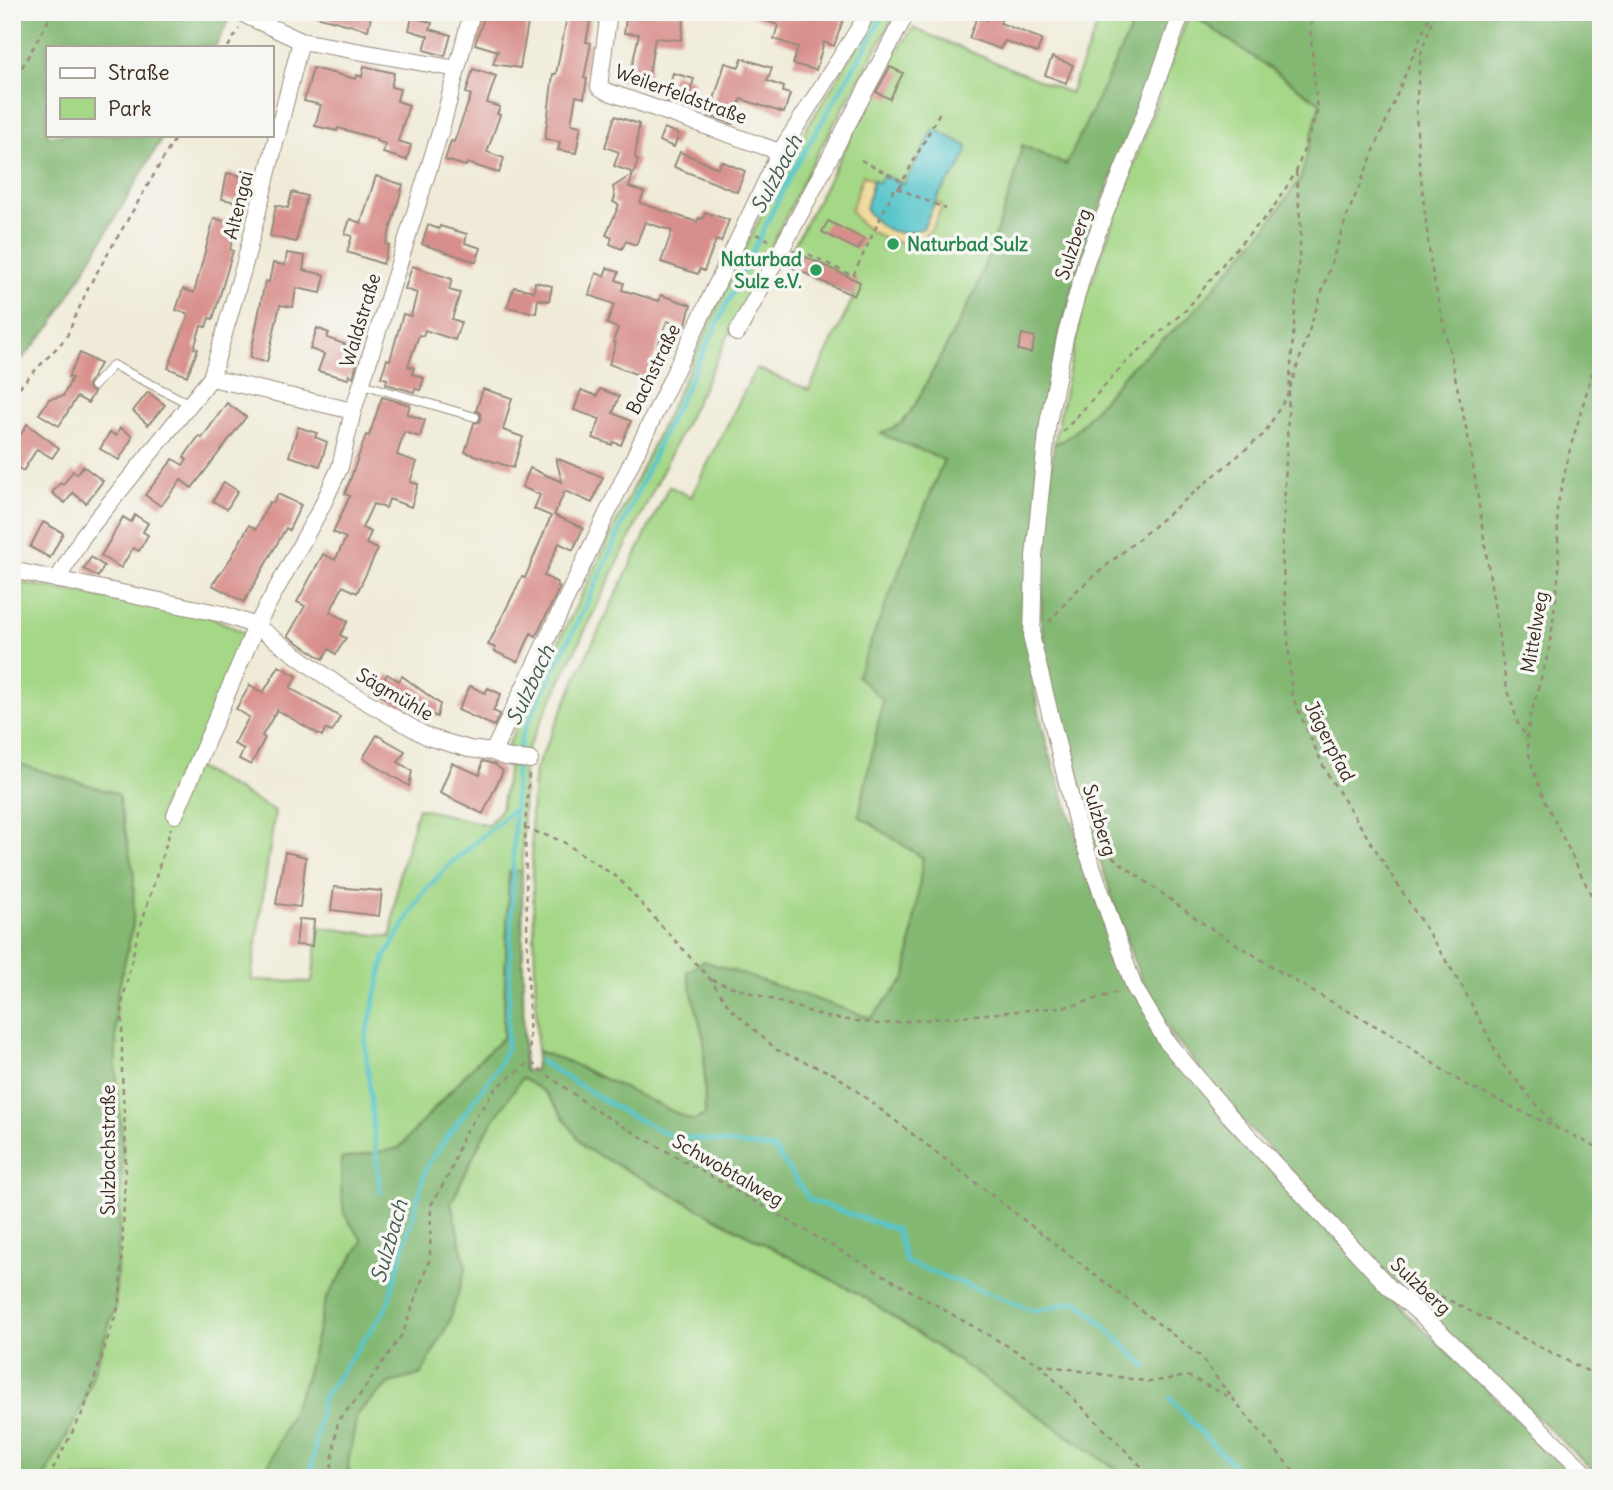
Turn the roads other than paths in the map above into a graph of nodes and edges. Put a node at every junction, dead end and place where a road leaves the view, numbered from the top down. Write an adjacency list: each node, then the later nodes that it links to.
1 (472, 12): 8 (street, Waldstraße)
2 (609, 12): 9 (street, Weilerfeldstraße)
3 (866, 12): 9 (street, Bachstraße)
4 (907, 12): 10 (street)
5 (1182, 12): 22 (street, Sulzberg)
6 (247, 14): 7 (street)
7 (301, 41): 8 (street); 11 (street, Altengai)
8 (457, 69): 12 (street, Waldstraße)
9 (780, 152): 20 (street, Bachstraße)
10 (737, 333)
11 (211, 378): 14 (street, Altengai); 15 (street)
12 (362, 384): 15 (street, Waldstraße); 16 (lane)
13 (94, 386): 14 (lane)
14 (192, 405): 18 (street, Altengai)
15 (353, 411): 19 (street, Waldstraße)
16 (475, 417)
17 (12, 570): 18 (street)
18 (57, 580): 19 (street)
19 (256, 626): 20 (street, Sägmühle); 21 (street, Waldstraße)
20 (513, 757)
21 (175, 815)
22 (1591, 1478)

